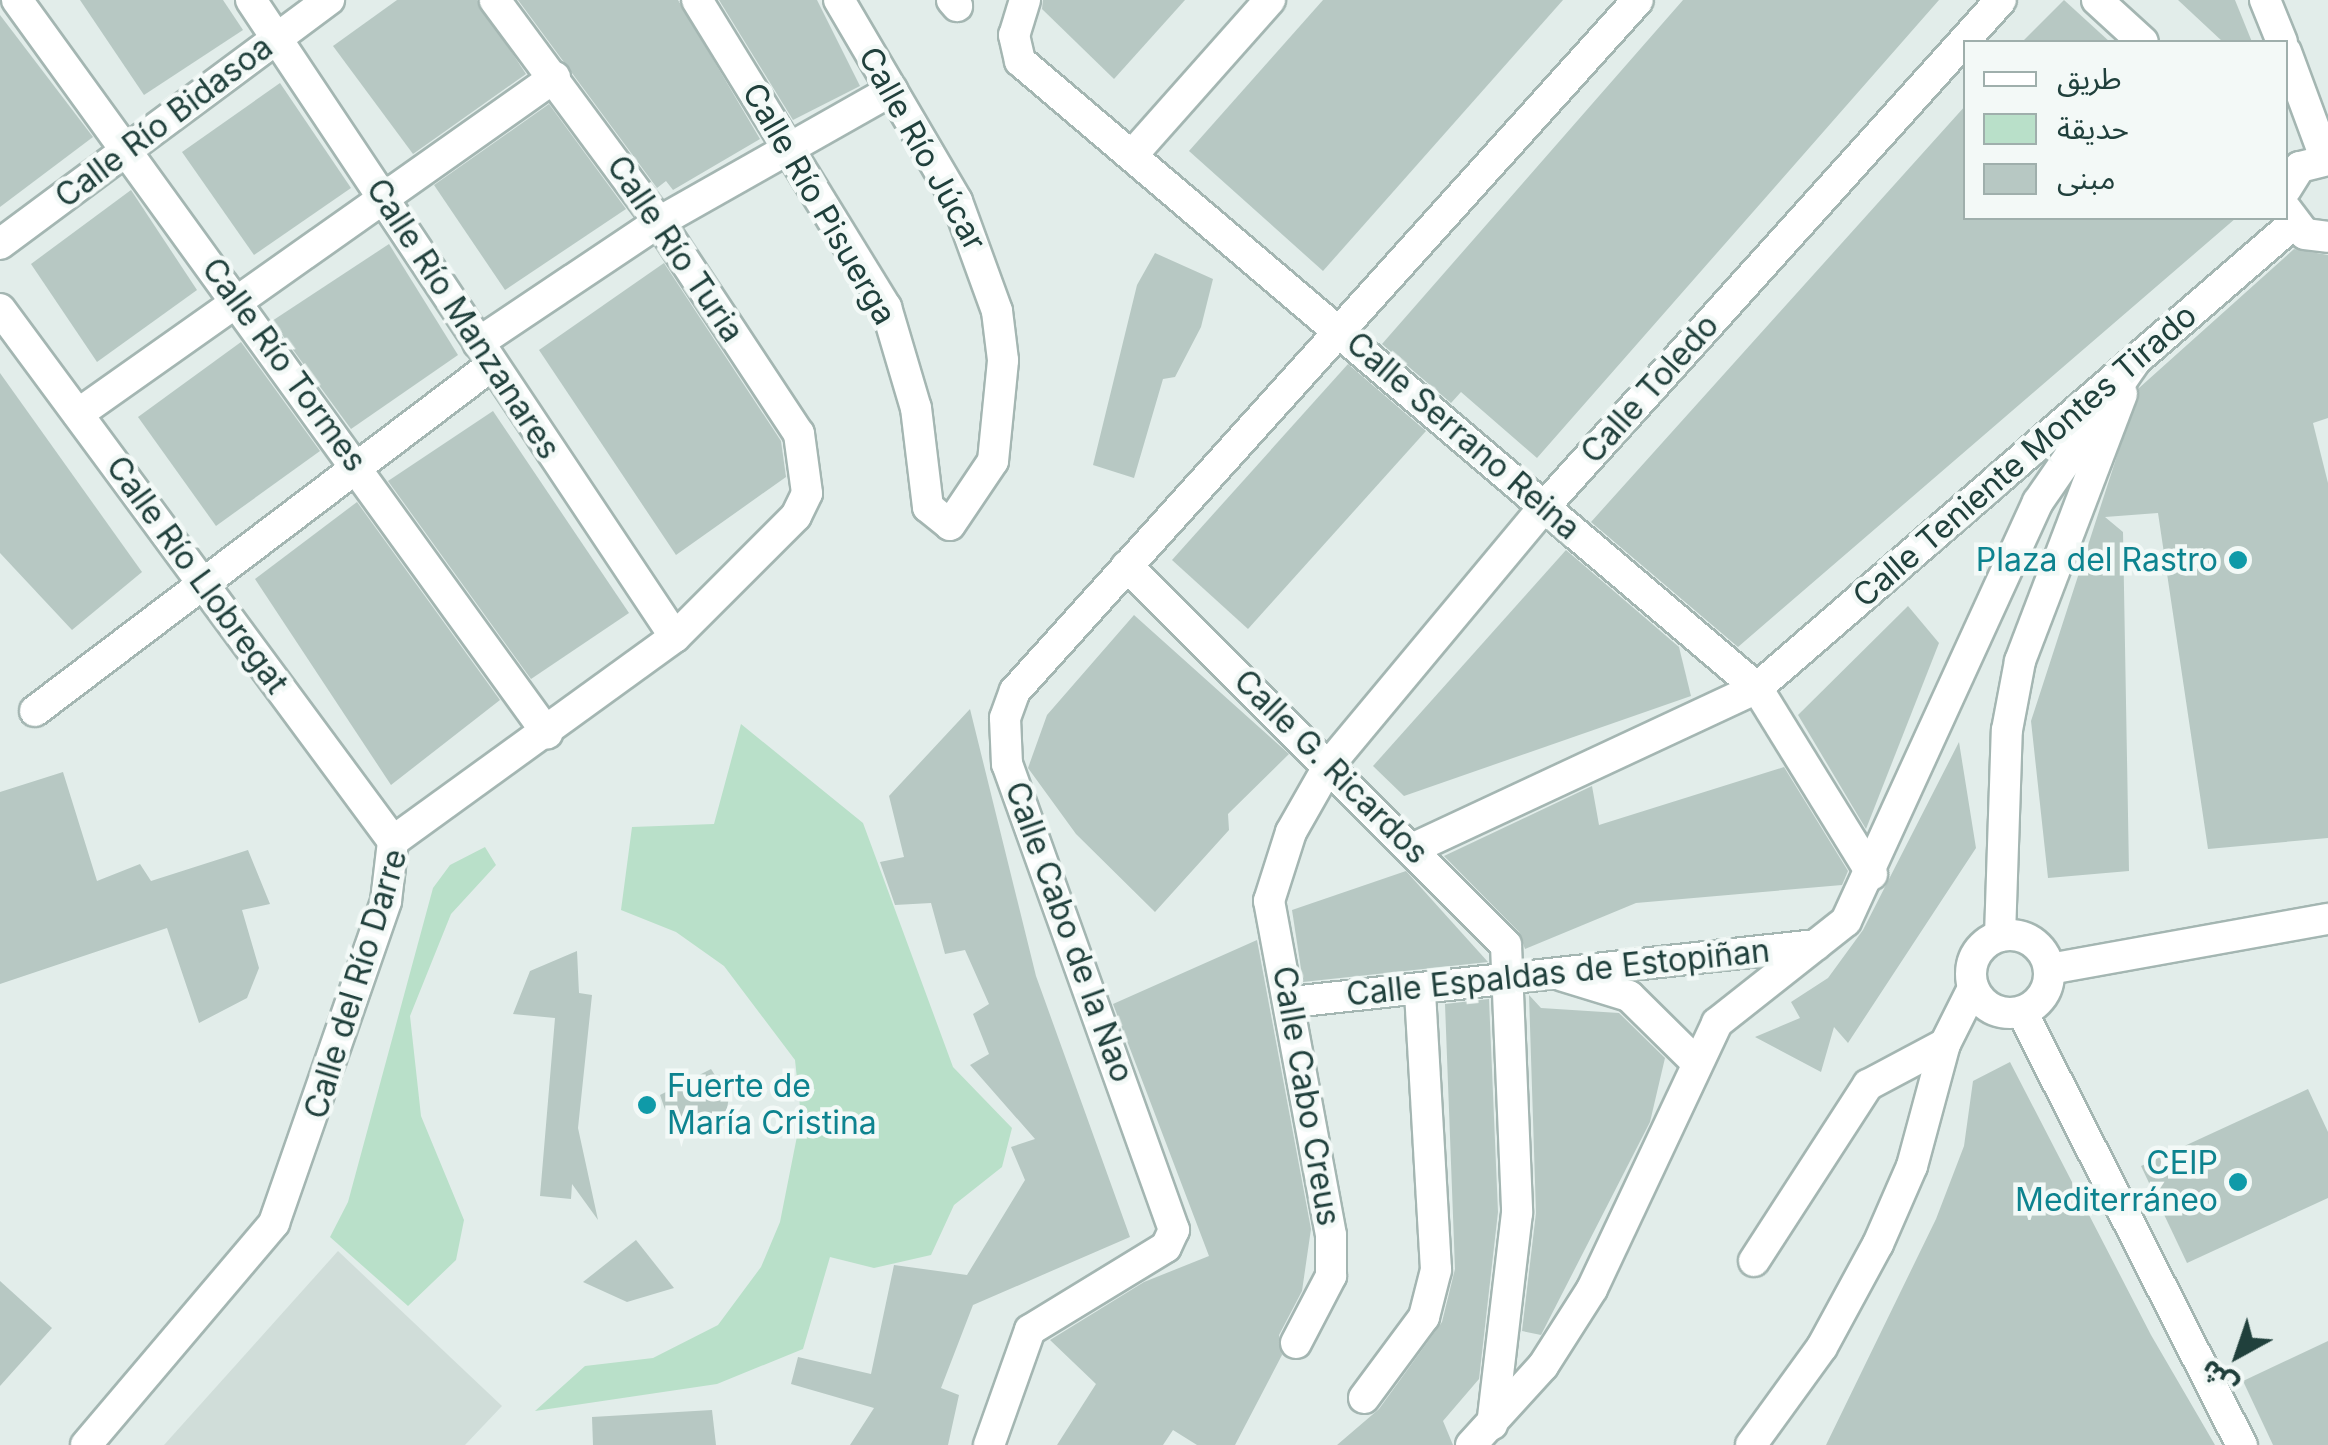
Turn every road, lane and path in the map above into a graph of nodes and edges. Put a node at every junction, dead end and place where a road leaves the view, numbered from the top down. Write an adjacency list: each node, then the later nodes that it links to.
1 (18, 0): 22 (street, Calle Río Tormes)
2 (251, 0): 13 (street, Calle Río Manzanares)
3 (329, 0): 13 (street, Calle Río Bidasoa)
4 (495, 0): 19 (street, Calle Río Turia)
5 (696, 0): 21 (street, Calle Río Pisuerga)
6 (839, 0): 20 (street, Calle Río Júcar)
7 (1026, 0): 23 (street, Calle Serrano Reina)
8 (1270, 0): 23 (street)
9 (1638, 0): 34 (street, Calle Cabo de la Nao)
10 (2001, 0): 14 (street, Calle Toledo)
11 (2097, 0): 15 (street)
12 (2265, 0): 16 (street)
13 (277, 38): 22 (street, Calle Río Bidasoa); 26 (street, Calle Río Manzanares)
14 (1965, 40)
15 (2142, 40)
16 (2281, 40)
17 (1963, 42): 39 (street, Calle Toledo)
18 (2288, 57): 24 (street)
19 (555, 76): 26 (street); 29 (street, Calle Río Turia)
20 (892, 90): 21 (street); 41 (street, Calle Río Júcar)
21 (789, 146): 29 (street); 41 (street, Calle Río Pisuerga)
22 (127, 150): 31 (street, Calle Río Bidasoa); 32 (street, Calle Río Tormes)
23 (1134, 152): 34 (street, Calle Serrano Reina)
24 (2327, 160): 25 (street)
25 (2288, 179)
26 (383, 197): 32 (street); 35 (street, Calle Río Manzanares)
27 (2289, 217): 30 (street)
28 (2286, 220): 36 (street, Calle Teniente Montes Tirado)
29 (659, 222): 35 (street); 40 (street, Calle Río Turia)
30 (2328, 238)
31 (0, 244)
32 (238, 300): 37 (street); 38 (street, Calle Río Tormes)
33 (0, 309): 37 (street, Calle Río Llobregat)
34 (1337, 328): 39 (street, Calle Serrano Reina); 42 (street, Calle Cabo de la Nao)
35 (485, 354): 38 (street); 44 (street, Calle Río Manzanares)
36 (2134, 363): 45 (street, Calle Teniente Montes Tirado); 51 (street); 54 (street)
37 (78, 414): 43 (street, Calle Río Llobregat)
38 (354, 461): 43 (street); 47 (street, Calle Río Tormes)
39 (1545, 506): 45 (street, Calle Serrano Reina); 48 (street, Calle Toledo)
40 (796, 516): 44 (street, Calle del Río Darre)
41 (950, 525)
42 (1127, 566): 48 (street, Calle G. Ricardos); 70 (street, Calle Cabo de la Nao)
43 (200, 580): 46 (street); 49 (street, Calle Río Llobregat)
44 (675, 637): 47 (street, Calle del Río Darre)
45 (1756, 688): 50 (street, Calle Teniente Montes Tirado); 51 (street, Calle Serrano Reina)
46 (35, 711)
47 (547, 734): 49 (street, Calle del Río Darre)
48 (1329, 765): 50 (street, Calle G. Ricardos); 52 (street, Calle Toledo)
49 (393, 841): 69 (street, Calle del Río Darre)
50 (1414, 848): 58 (street, Calle G. Ricardos)
51 (1872, 874): 55 (street)
52 (1269, 901): 61 (street, Calle Cabo Creus)
53 (2328, 919): 56 (street)
54 (2000, 936): 56 (street); 59 (street)
55 (1824, 944): 57 (street, Calle Espaldas de Estopiñan); 64 (street)
56 (2049, 968): 62 (street)
57 (1550, 972): 58 (street, Calle Espaldas de Estopiñan); 64 (street)
58 (1508, 982): 60 (street, Calle Espaldas de Estopiñan); 68 (street, Calle G. Ricardos)
59 (1973, 988): 62 (street); 63 (street)
60 (1420, 989): 61 (street, Calle Espaldas de Estopiñan); 67 (street)
61 (1292, 1002): 66 (street, Calle Cabo Creus)
62 (2022, 1012): 72 (street)
63 (1945, 1044): 65 (street); 71 (street)
64 (1694, 1060): 68 (street)
65 (1754, 1261)
66 (1296, 1342)
67 (1364, 1398)
68 (1481, 1435)
69 (86, 1445)
70 (989, 1445)
71 (1751, 1445)
72 (2242, 1445)

